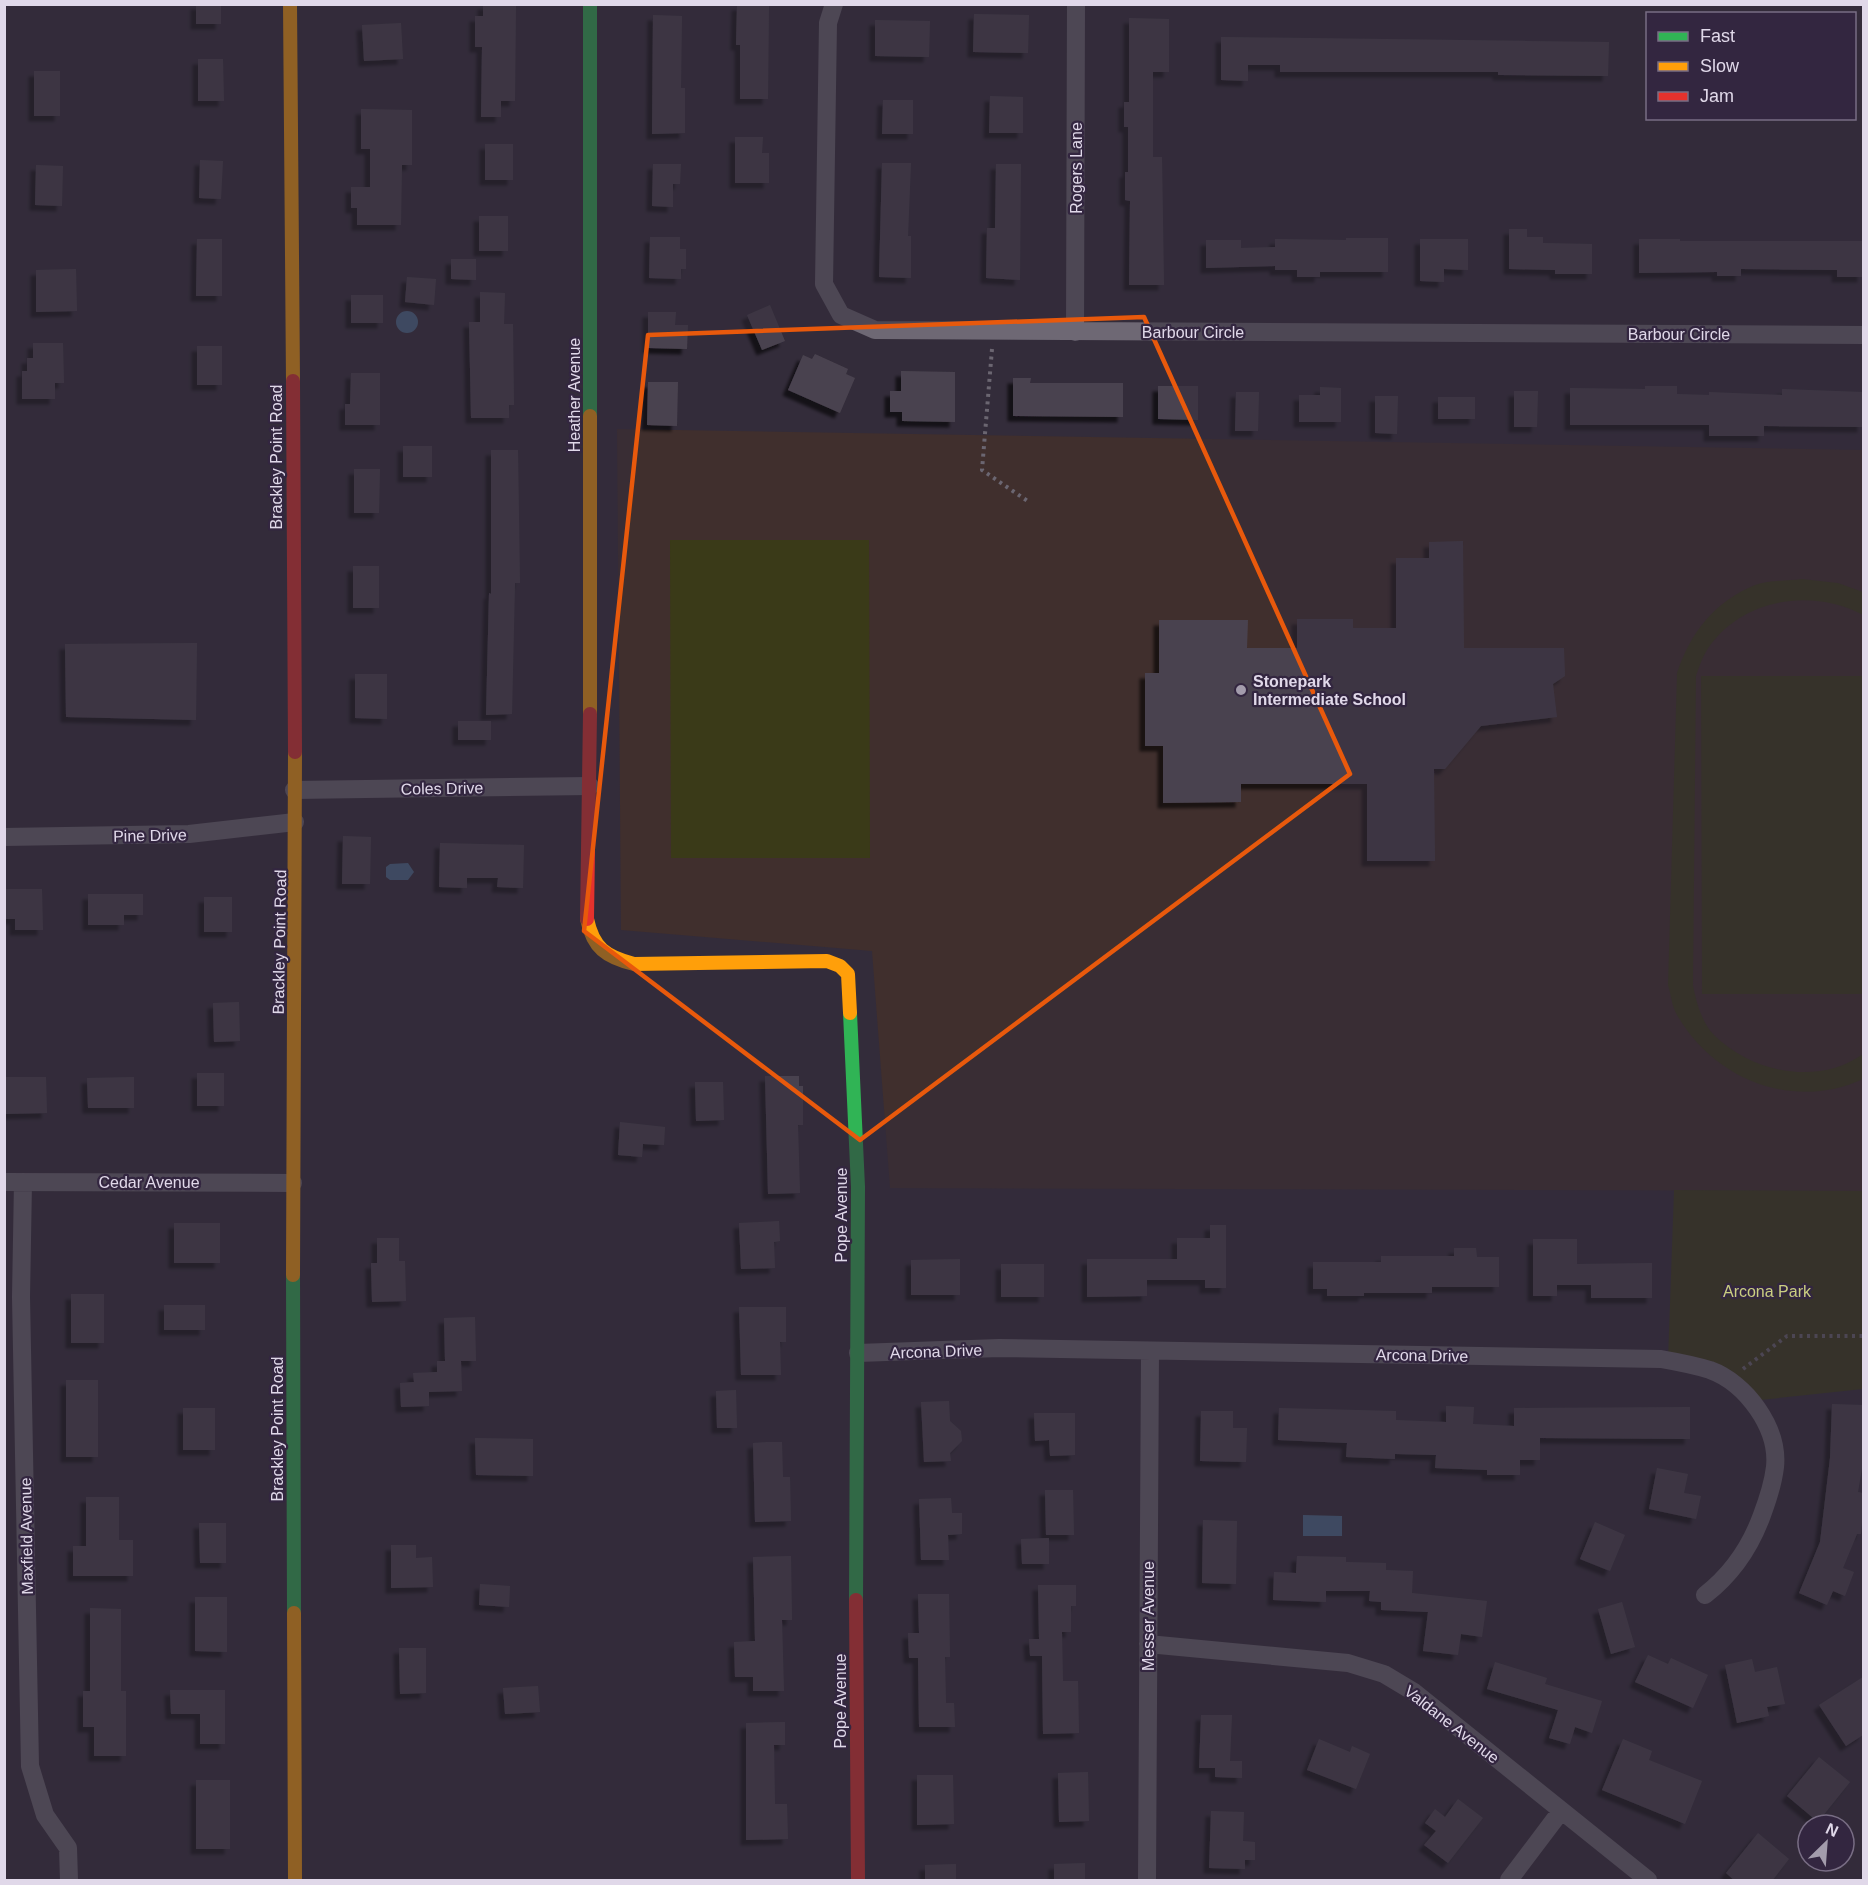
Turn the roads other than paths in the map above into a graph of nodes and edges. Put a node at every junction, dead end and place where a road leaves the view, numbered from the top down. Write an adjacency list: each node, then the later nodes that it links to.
1 (290, 4): 8 (street, Brackley Point Road)
2 (590, 4): 7 (street, Heather Avenue)
3 (834, 4): 5 (street, Barbour Circle)
4 (1076, 4): 5 (street, Rogers Lane)
5 (1076, 332): 6 (street, Barbour Circle)
6 (1863, 335)
7 (590, 786): 8 (street, Coles Drive); 14 (street, Pope Avenue)
8 (294, 790): 9 (street, Brackley Point Road)
9 (296, 822): 10 (street, Pine Drive); 12 (street, Brackley Point Road)
10 (4, 837)
11 (14, 1182): 12 (street, Cedar Avenue); 18 (street, Maxfield Avenue)
12 (293, 1182): 19 (street, Brackley Point Road)
13 (1150, 1351): 14 (street, Arcona Drive); 15 (street, Arcona Drive); 16 (street, Messer Avenue)
14 (858, 1353): 20 (street, Pope Avenue)
15 (1705, 1595)
16 (1148, 1644): 17 (street, Valdane Avenue); 21 (street, Messer Avenue)
17 (1561, 1811): 22 (street); 23 (street, Valdane Avenue)
18 (69, 1881)
19 (295, 1881)
20 (858, 1881)
21 (1148, 1881)
22 (1509, 1881)
23 (1648, 1881)

